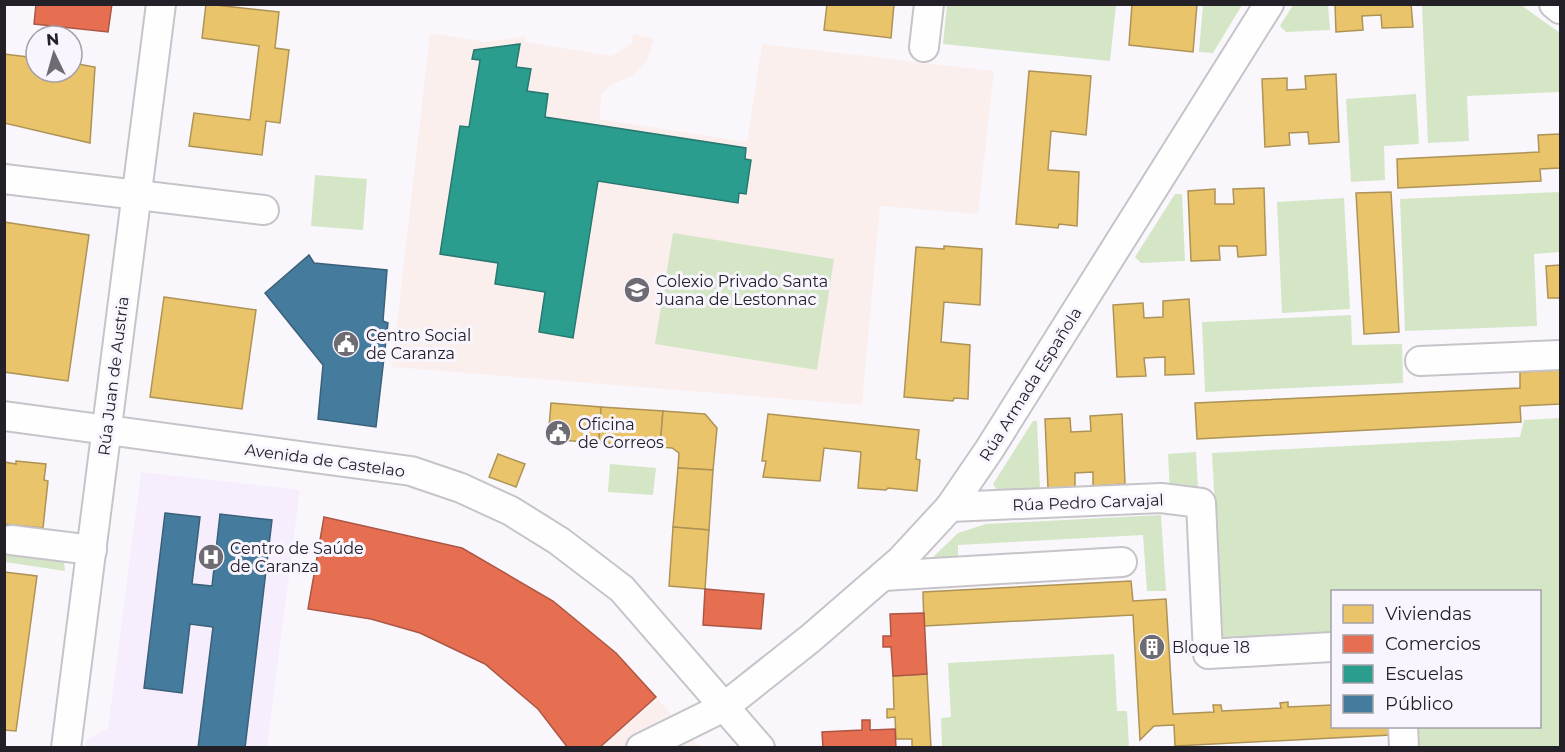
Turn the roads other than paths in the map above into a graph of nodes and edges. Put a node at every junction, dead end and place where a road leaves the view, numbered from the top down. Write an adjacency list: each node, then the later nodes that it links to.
1 (161, 4): 8 (street, Rúa Juan de Austria)
2 (929, 4): 6 (street)
3 (1269, 4): 14 (street, Rúa Armada Española)
4 (1554, 4): 5 (street)
5 (1560, 9)
6 (924, 47)
7 (4, 179): 8 (street)
8 (137, 196): 9 (street); 13 (street, Rúa Juan de Austria)
9 (264, 210)
10 (1560, 355): 11 (street)
11 (1420, 361)
12 (4, 416): 13 (street, Avenida de Castelao)
13 (105, 429): 16 (street, Rúa Juan de Austria); 20 (street, Avenida de Castelao)
14 (950, 507): 18 (street, Rúa Armada Española); 19 (street, Rúa Pedro Carvajal)
15 (11, 540): 16 (street)
16 (92, 550): 22 (street, Rúa Juan de Austria)
17 (1122, 562): 18 (street)
18 (883, 576): 20 (street, Rúa Armada Española)
19 (1331, 647)
20 (724, 707): 23 (street, Rúa Armada Española); 24 (street, Avenida de Castelao)
21 (1403, 728): 25 (street)
22 (66, 747)
23 (641, 747)
24 (760, 747)
25 (1404, 747)

